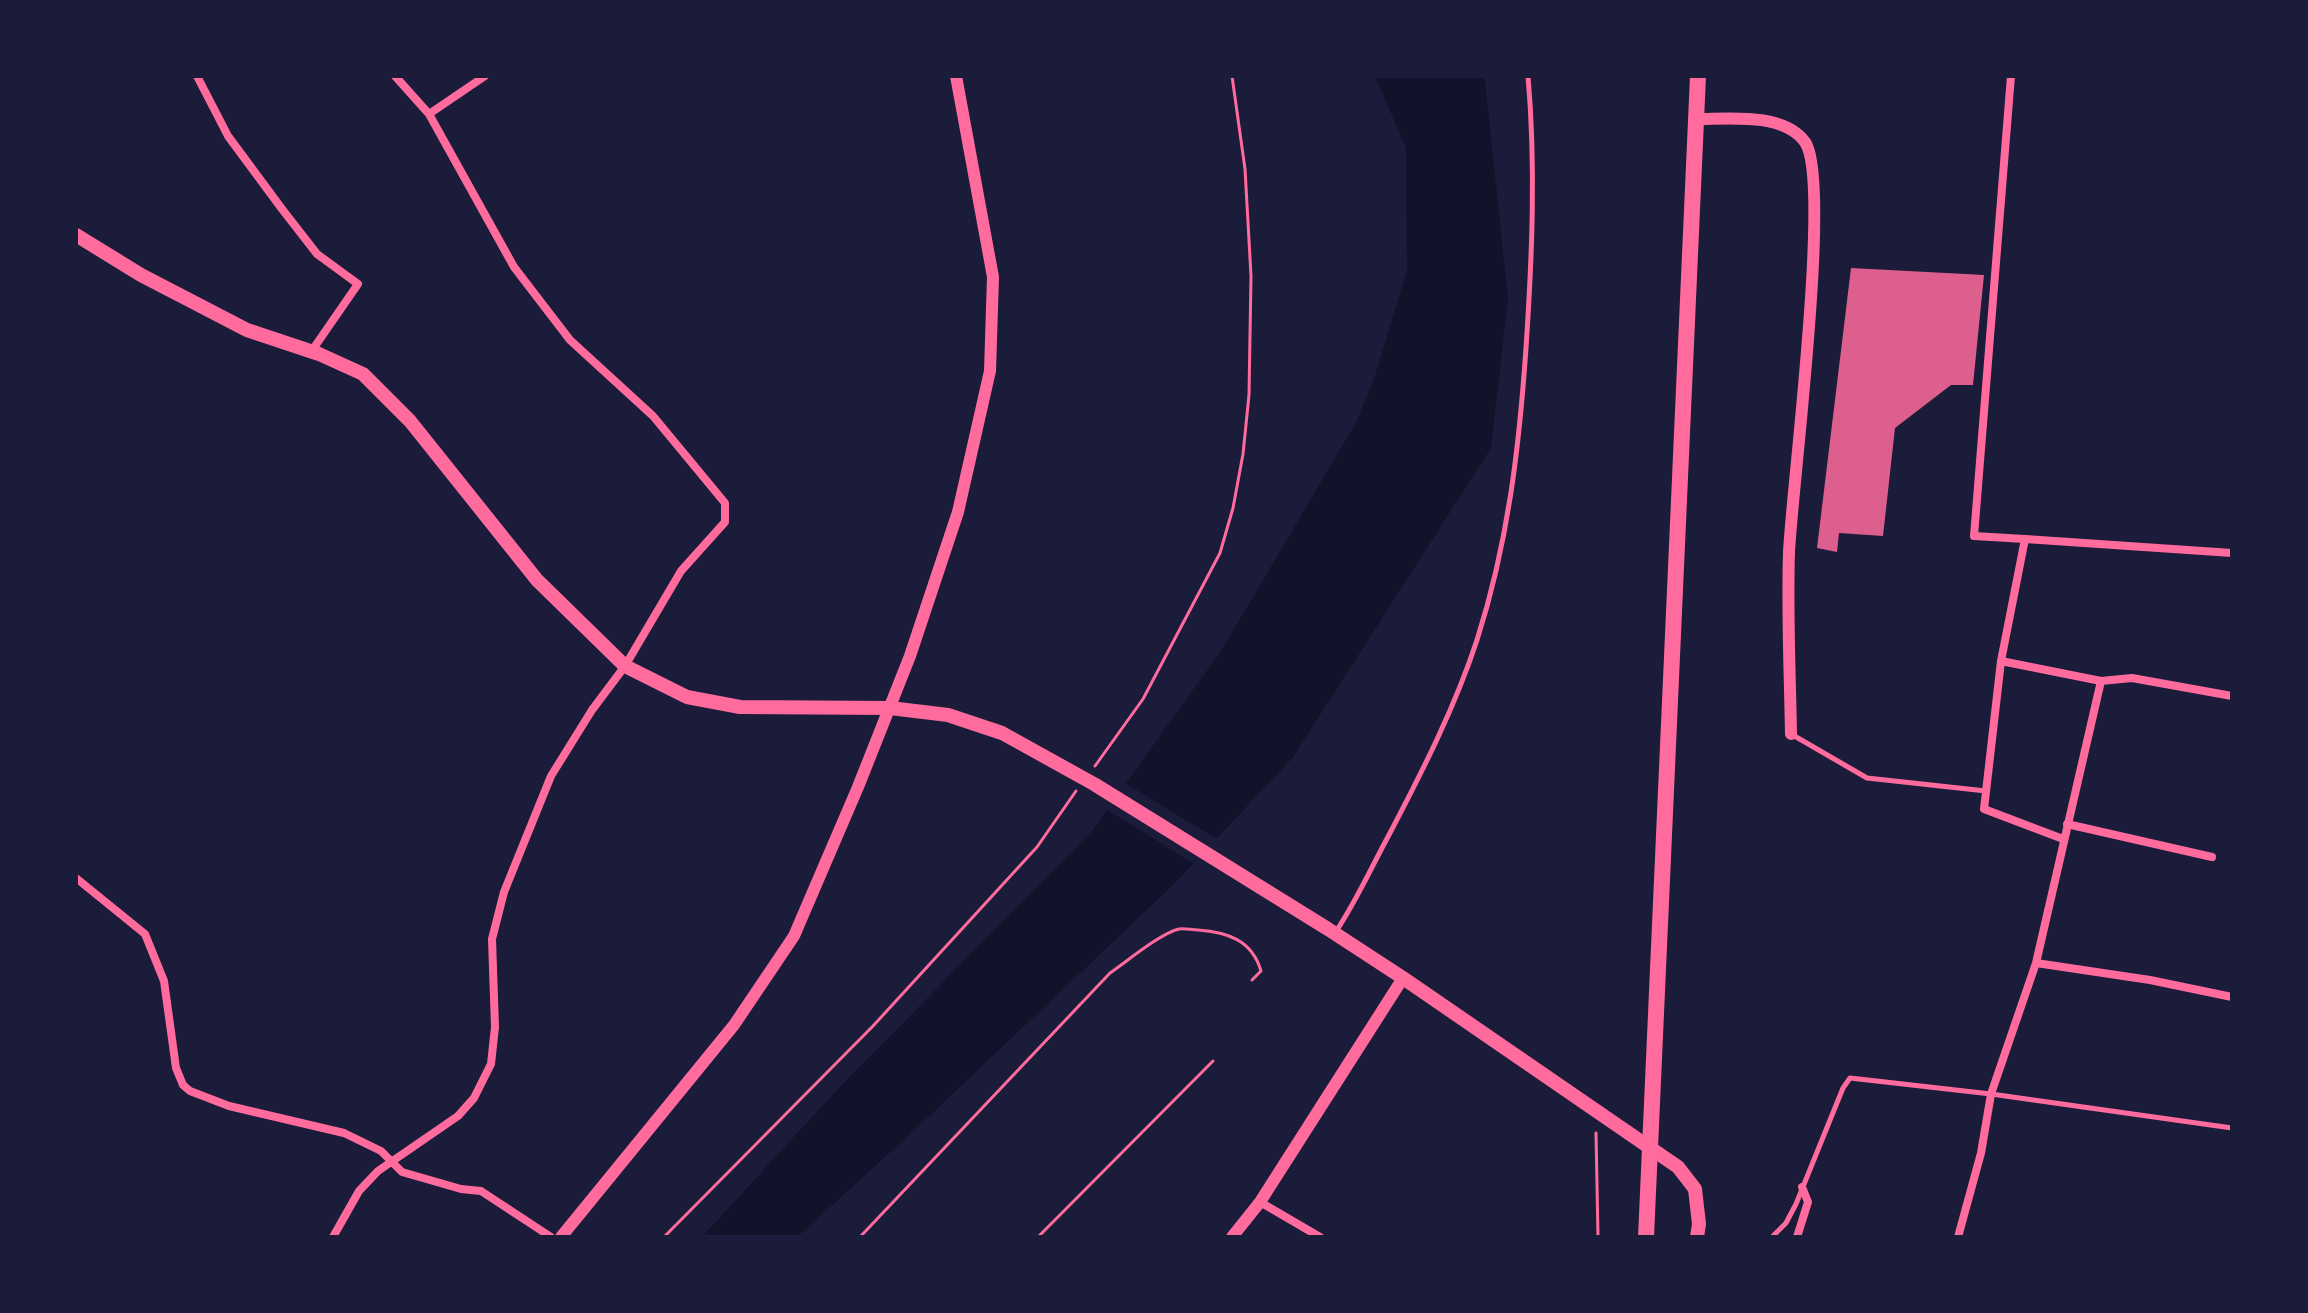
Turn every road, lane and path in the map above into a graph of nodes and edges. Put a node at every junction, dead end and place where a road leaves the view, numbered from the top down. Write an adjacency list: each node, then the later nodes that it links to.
1 (197, 76): 12 (street)
2 (395, 76): 9 (street)
3 (485, 76): 9 (street)
4 (956, 76): 19 (street)
5 (1232, 76): 21 (path)
6 (1528, 76): 28 (lane)
7 (1698, 76): 10 (highway)
8 (2011, 76): 13 (street)
9 (429, 114): 16 (street)
10 (1696, 119): 20 (street); 49 (highway)
11 (76, 235): 12 (main road)
12 (311, 352): 16 (main road)
13 (2025, 539): 14 (street); 15 (street)
14 (2232, 553)
15 (2001, 661): 17 (street); 23 (street)
16 (625, 666): 19 (main road); 37 (street)
17 (2101, 681): 18 (street); 24 (street)
18 (2232, 696)
19 (890, 708): 28 (main road); 42 (street)
20 (1791, 734): 23 (lane)
21 (1095, 766)
22 (1076, 791): 43 (path)
23 (1986, 791): 25 (street)
24 (2067, 824): 25 (street); 26 (street)
25 (2063, 839): 29 (street)
26 (2212, 857)
27 (76, 878): 37 (street)
28 (1331, 932): 30 (main road)
29 (2036, 963): 32 (street); 34 (street)
30 (1403, 978): 35 (main road); 39 (street)
31 (1252, 980): 44 (path)
32 (2232, 997)
33 (1213, 1061): 45 (path)
34 (1991, 1094): 36 (lane); 38 (lane); 53 (street)
35 (1596, 1110): 48 (path); 50 (main road)
36 (2232, 1128)
37 (392, 1161): 40 (street); 41 (street)
38 (1802, 1187): 51 (lane); 52 (street)
39 (1260, 1202): 46 (street); 47 (street)
40 (333, 1237)
41 (551, 1237)
42 (561, 1237)
43 (664, 1237)
44 (860, 1237)
45 (1038, 1237)
46 (1232, 1237)
47 (1320, 1237)
48 (1598, 1237)
49 (1646, 1237)
50 (1697, 1237)
51 (1772, 1237)
52 (1797, 1237)
53 (1958, 1237)

